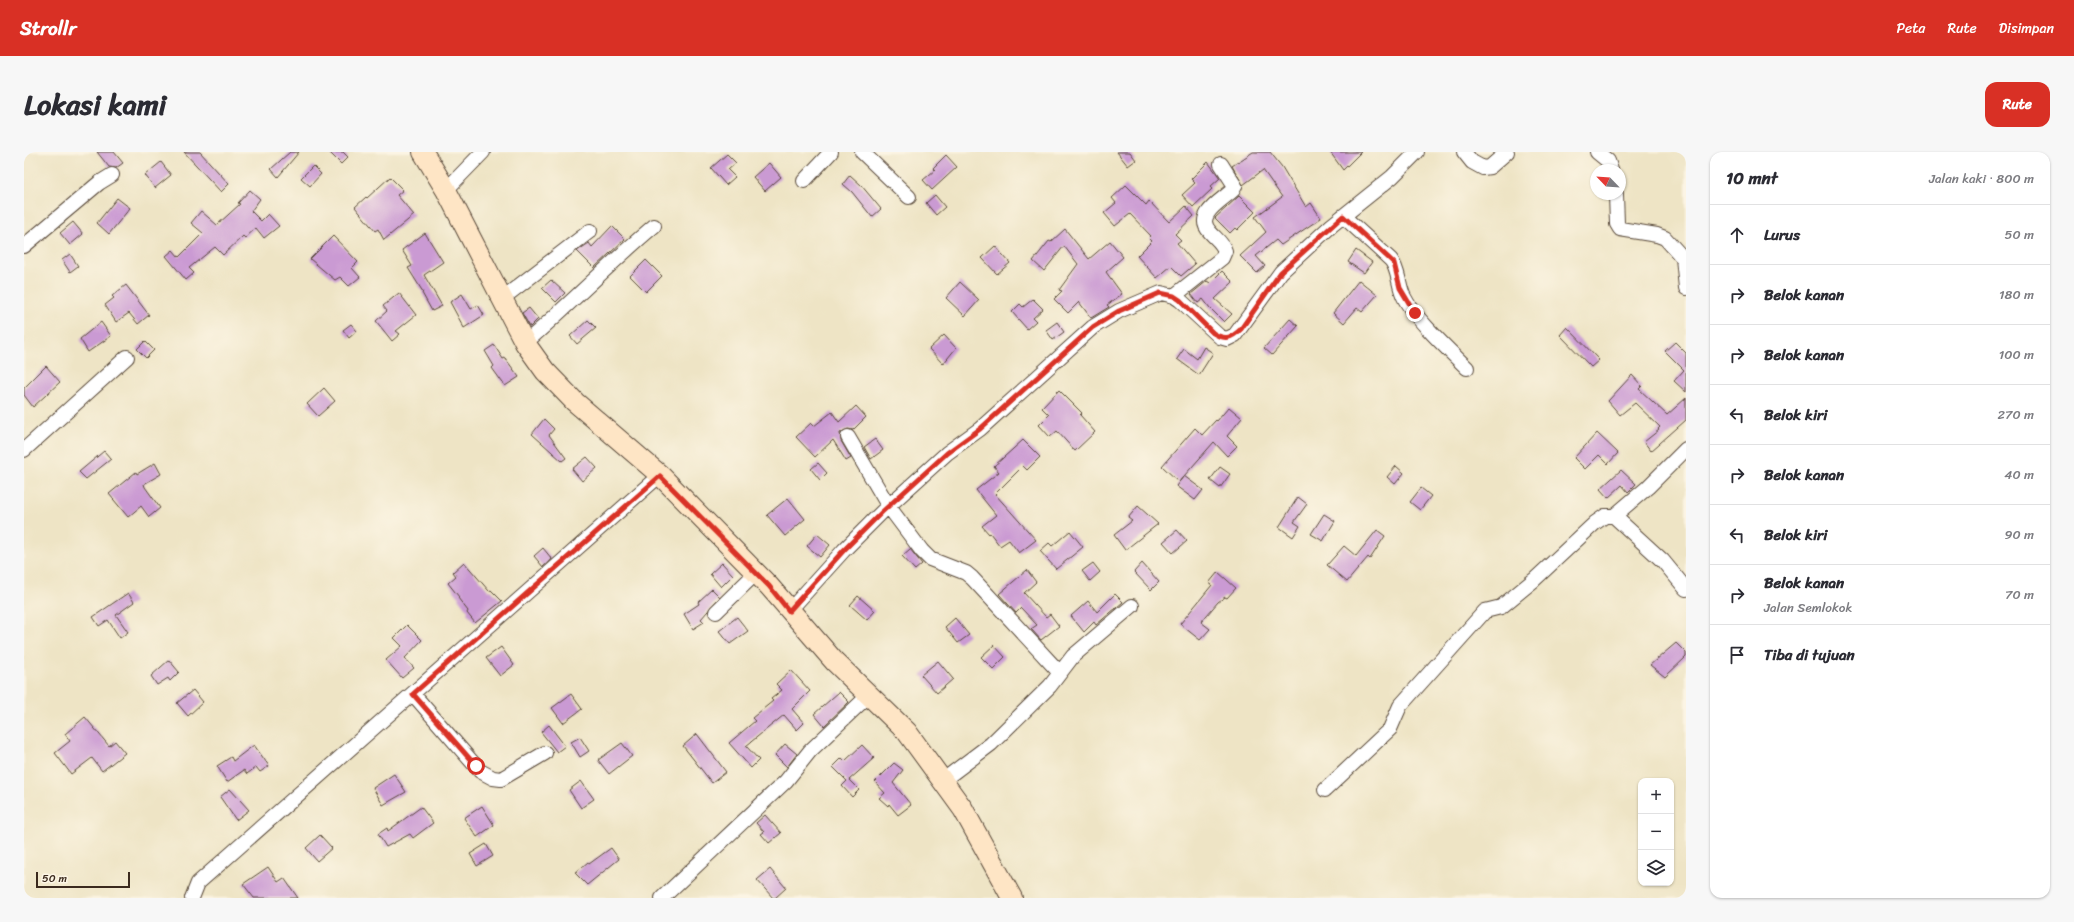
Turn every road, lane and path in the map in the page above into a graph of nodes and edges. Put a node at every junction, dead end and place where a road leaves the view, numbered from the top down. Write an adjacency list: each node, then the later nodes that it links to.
1 (423, 152): 13 (main road)
2 (483, 152): 13 (street)
3 (831, 152): 12 (street)
4 (862, 152): 14 (street)
5 (1417, 152): 16 (street)
6 (1464, 152): 7 (street)
7 (1507, 152)
8 (1597, 152): 10 (street)
9 (1221, 164): 21 (street)
10 (1609, 164)
11 (112, 174): 19 (street)
12 (804, 181)
13 (446, 190): 22 (main road)
14 (909, 197)
15 (1616, 200): 20 (street)
16 (1343, 216): 21 (street); 25 (street)
17 (654, 226): 23 (street)
18 (590, 231): 22 (street)
19 (24, 246)
20 (1686, 288)
21 (1174, 296): 30 (street)
22 (503, 298): 23 (main road)
23 (525, 343): 29 (main road)
24 (127, 357): 28 (street)
25 (1467, 368)
26 (848, 437): 30 (street)
27 (1686, 449): 31 (street)
28 (24, 450)
29 (660, 476): 32 (main road); 38 (street)
30 (889, 507): 35 (street); 37 (street)
31 (1614, 516): 33 (street); 42 (street)
32 (756, 573): 35 (main road); 36 (street)
33 (1686, 589)
34 (1132, 606): 37 (street)
35 (789, 611): 39 (main road)
36 (716, 612)
37 (1060, 673): 41 (street)
38 (413, 694): 40 (street); 43 (street)
39 (869, 695): 41 (main road); 44 (street)
40 (545, 753)
41 (942, 781): 45 (main road)
42 (1324, 790)
43 (192, 898)
44 (662, 898)
45 (1012, 898)

